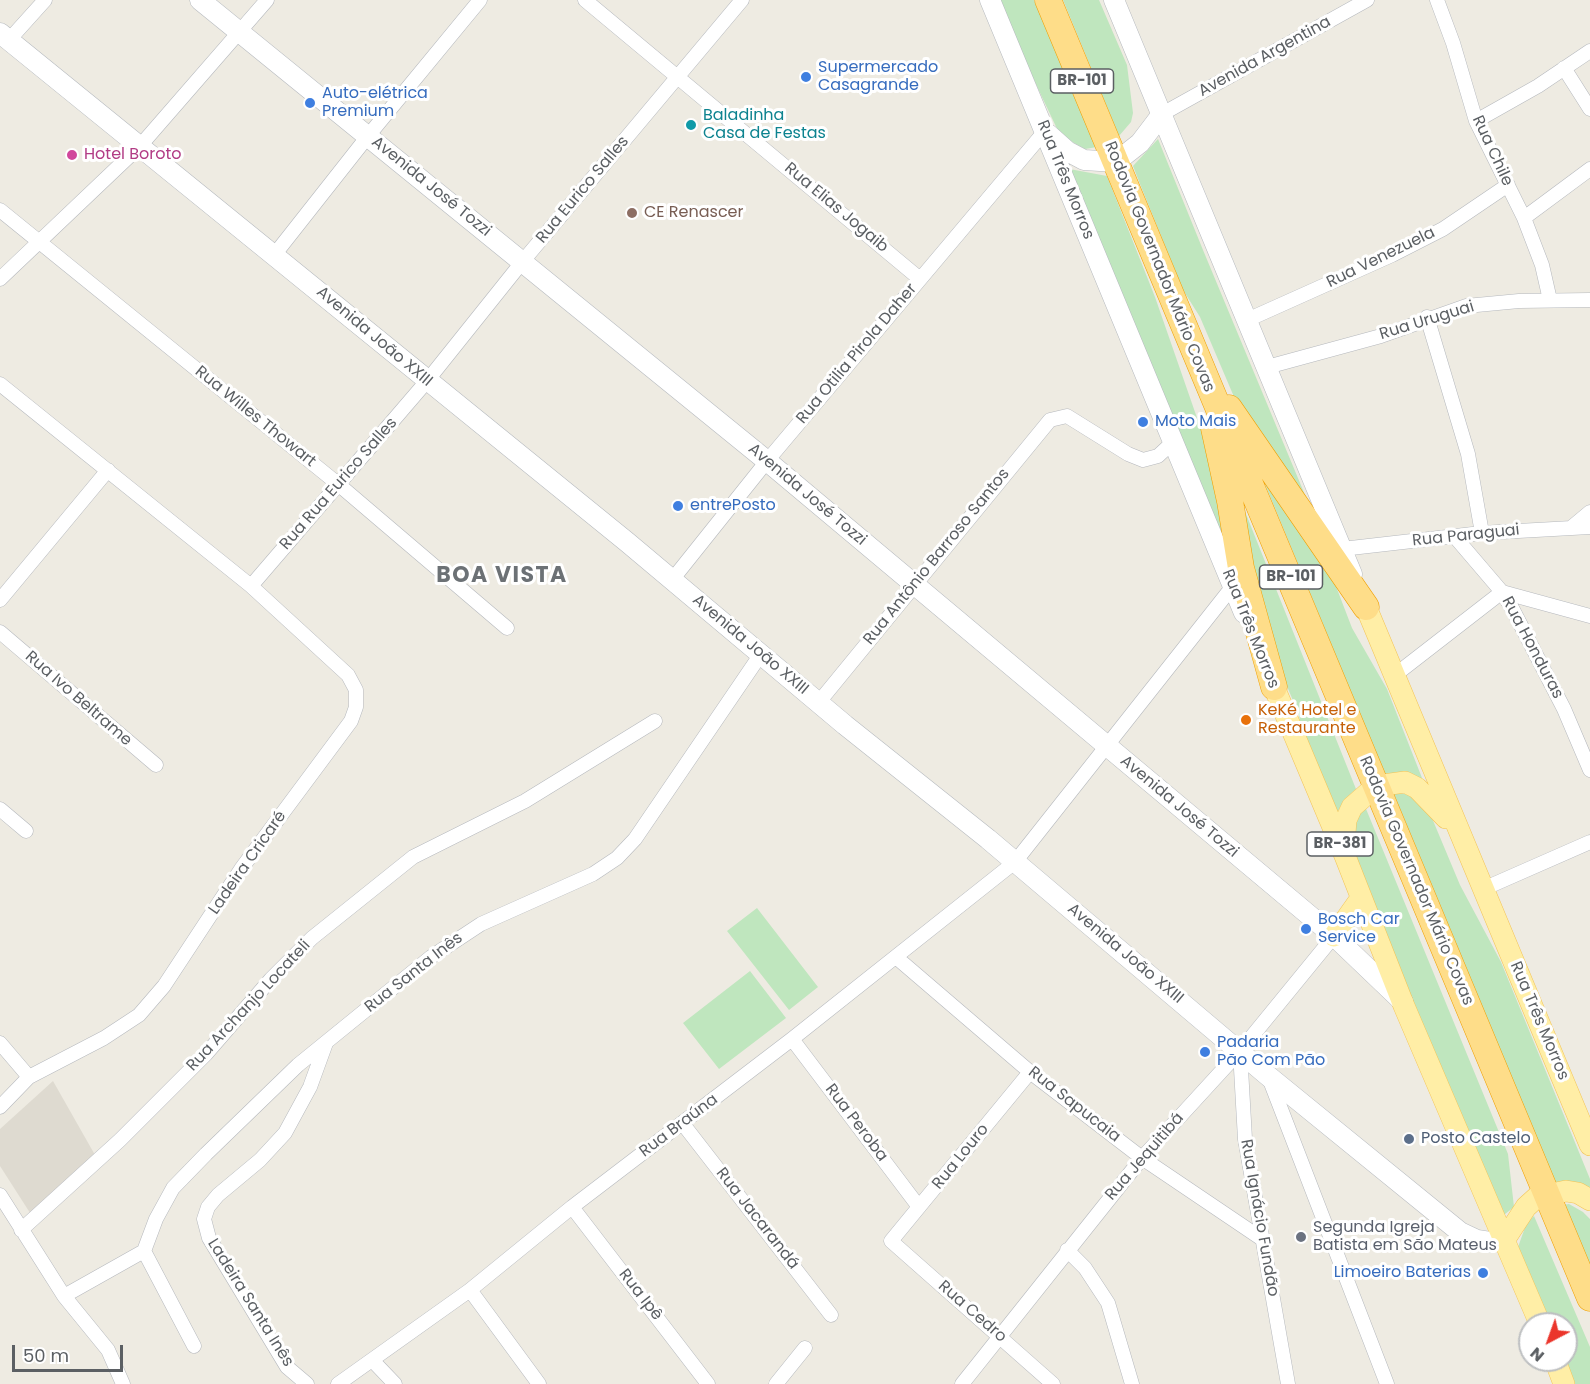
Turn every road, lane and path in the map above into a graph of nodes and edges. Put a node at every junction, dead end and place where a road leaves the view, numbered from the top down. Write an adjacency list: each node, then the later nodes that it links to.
1 (45, 0): 13 (street)
2 (200, 0): 12 (street, Avenida José Tozzi)
3 (267, 0): 12 (street)
4 (480, 0): 21 (street)
5 (585, 0): 16 (street, Rua Elias Jogaib)
6 (742, 0): 16 (street, Rua Eurico Salles)
7 (990, 0): 20 (street, Rua Três Morros / BR-381)
8 (1048, 0): 23 (highway, Rodovia Governador Mário Covas / BR-101)
9 (1114, 0): 18 (street, Rua Três Morros)
10 (1367, 0): 18 (street, Avenida Argentina)
11 (1437, 0): 19 (street, Rua Chile)
12 (240, 33): 21 (street, Avenida José Tozzi); 22 (street)
13 (4, 36): 22 (street, Avenida João XXIII)
14 (1590, 51): 15 (street)
15 (1564, 68): 17 (street); 19 (street)
16 (679, 77): 30 (street, Rua Eurico Salles); 32 (street, Rua Elias Jogaib)
17 (1590, 109)
18 (1162, 114): 23 (street); 36 (street, Rua Três Morros)
19 (1476, 121): 25 (street, Rua Chile)
20 (1045, 131): 23 (street); 32 (street, Rua Otilia Pirola Daher); 41 (street, Rua Três Morros / BR-381)
21 (368, 136): 29 (street); 30 (street, Avenida José Tozzi)
22 (140, 146): 28 (street); 29 (street, Avenida João XXIII)
23 (1116, 162): 38 (highway, Rodovia Governador Mário Covas / BR-101)
24 (1590, 169): 27 (street)
25 (1508, 185): 27 (street, Rua Chile); 36 (street, Rua Venezuela)
26 (0, 210): 28 (street, Rua Willes Thowart)
27 (1524, 218): 33 (street, Rua Chile)
28 (39, 241): 31 (street); 44 (street, Rua Willes Thowart)
29 (275, 254): 39 (street, Avenida João XXIII)
30 (523, 261): 39 (street, Rua Eurico Salles); 42 (street, Avenida José Tozzi)
31 (0, 279)
32 (920, 279): 42 (street, Rua Otilia Pirola Daher)
33 (1550, 300): 34 (street, Rua Uruguai); 35 (street, Rua Uruguai)
34 (1590, 300)
35 (1428, 317): 37 (street, Rua Uruguai); 48 (street)
36 (1247, 320): 37 (street, Rua Três Morros)
37 (1267, 367): 50 (street, Rua Três Morros)
38 (1201, 369): 57 (highway); 63 (highway); 69 (highway, Rodovia Governador Mário Covas / BR-101)
39 (427, 381): 44 (street, Rua Rua Eurico Salles); 51 (street, Avenida João XXIII)
40 (0, 384): 43 (street, Ladeira Cricaré)
41 (1173, 442): 52 (street, Rua Antônio Barroso Santos); 54 (street, Rua Três Morros / BR-381)
42 (767, 461): 51 (street, Rua Otilia Pirola Daher); 52 (street, Avenida José Tozzi)
43 (108, 470): 53 (street, Ladeira Cricaré); 56 (street)
44 (338, 484): 53 (street, Rua Rua Eurico Salles); 59 (street, Rua Willes Thowart)
45 (1590, 512): 46 (street)
46 (1572, 527): 47 (street, Rua Paraguai); 48 (street, Rua Paraguai)
47 (1590, 527)
48 (1482, 533): 49 (street, Rua Paraguai)
49 (1455, 537): 50 (street, Rua Paraguai); 55 (street, Rua Honduras)
50 (1342, 549): 57 (street, Rua Três Morros)
51 (672, 580): 61 (street, Avenida João XXIII)
52 (915, 585): 64 (street, Rua Antônio Barroso Santos); 66 (street, Avenida José Tozzi)
53 (251, 586): 87 (street, Ladeira Cricaré)
54 (1233, 586): 63 (street, Rua Três Morros / BR-381); 66 (street, Rua Braúna)
55 (1503, 592): 58 (street); 62 (street); 68 (street, Rua Honduras)
56 (0, 600)
57 (1366, 607): 62 (main road, Rua Três Morros)
58 (1590, 616)
59 (507, 628)
60 (0, 632): 67 (street, Rua Ivo Beltrame)
61 (762, 654): 64 (street, Avenida João XXIII); 83 (street, Rua Santa Inês)
62 (1395, 675): 72 (main road, Rua Três Morros)
63 (1274, 687): 74 (main road, Rua Três Morros / BR-381)
64 (819, 702): 75 (street, Avenida João XXIII)
65 (655, 721): 97 (street, Rua Archanjo Locateli)
66 (1105, 746): 75 (street, Rua Braúna); 78 (street, Avenida José Tozzi)
67 (156, 765)
68 (1590, 770)
69 (1376, 786): 72 (main road); 74 (main road); 92 (highway, Rodovia Governador Mário Covas / BR-101)
70 (0, 809): 71 (street)
71 (26, 831)
72 (1460, 835): 76 (main road, Rua Três Morros)
73 (1590, 842): 76 (street)
74 (1345, 856): 77 (main road, Rua Três Morros / BR-381)
75 (1015, 862): 79 (street, Rua Braúna); 84 (street, Avenida João XXIII)
76 (1483, 889): 90 (main road, Rua Três Morros)
77 (1361, 898): 78 (main road); 80 (main road, Rua Três Morros / BR-381)
78 (1334, 936): 80 (street, Avenida José Tozzi); 84 (street, Rua Jequitibá)
79 (897, 957): 81 (street, Rua Braúna); 85 (street, Rua Sapucaia)
80 (1403, 1002): 99 (main road, Rua Três Morros / BR-381)
81 (792, 1039): 89 (street, Rua Braúna); 96 (street, Rua Peroba)
82 (0, 1043): 87 (street)
83 (326, 1043): 102 (street, Rua Santa Inês); 113 (street, Ladeira Santa Inês)
84 (1240, 1051): 86 (street, Avenida João XXIII); 91 (street, Rua Jequitibá); 98 (street, Rua Ignácio Fundão)
85 (1030, 1072): 91 (street, Rua Sapucaia); 96 (street, Rua Louro)
86 (1267, 1075): 99 (street, Avenida João XXIII); 123 (street)
87 (29, 1077): 88 (street, Ladeira Cricaré)
88 (0, 1107)
89 (683, 1124): 95 (street, Rua Braúna); 107 (street, Rua Jacarandá)
90 (1590, 1145)
91 (1142, 1158): 98 (street, Rua Sapucaia); 101 (street, Rua Jequitibá)
92 (1546, 1193): 94 (main road); 99 (main road); 105 (highway, Rodovia Governador Mário Covas / BR-101)
93 (0, 1195): 97 (street)
94 (1590, 1200)
95 (572, 1207): 103 (street, Rua Braúna); 117 (street, Rua Ipê)
96 (920, 1207): 100 (street, Rua Louro)
97 (21, 1230): 104 (street)
98 (1262, 1239): 122 (street, Rua Ignácio Fundão)
99 (1505, 1239): 106 (main road, Rua Três Morros / BR-381)
100 (891, 1241): 108 (street, Rua Cedro)
101 (1067, 1250): 108 (street, Rua Jequitibá); 121 (street)
102 (144, 1251): 104 (street); 109 (street)
103 (470, 1290): 111 (street, Rua Braúna); 116 (street)
104 (64, 1296): 112 (street)
105 (1590, 1298)
106 (1535, 1312)
107 (831, 1315)
108 (1001, 1336): 119 (street, Rua Jequitibá); 120 (street, Rua Cedro)
109 (194, 1346)
110 (805, 1347): 118 (street)
111 (373, 1361): 114 (street, Rua Braúna); 115 (street)
112 (123, 1384)
113 (307, 1384)
114 (338, 1384)
115 (395, 1384)
116 (539, 1384)
117 (708, 1384)
118 (776, 1384)
119 (962, 1384)
120 (1053, 1384)
121 (1132, 1384)
122 (1288, 1384)
123 (1387, 1384)

